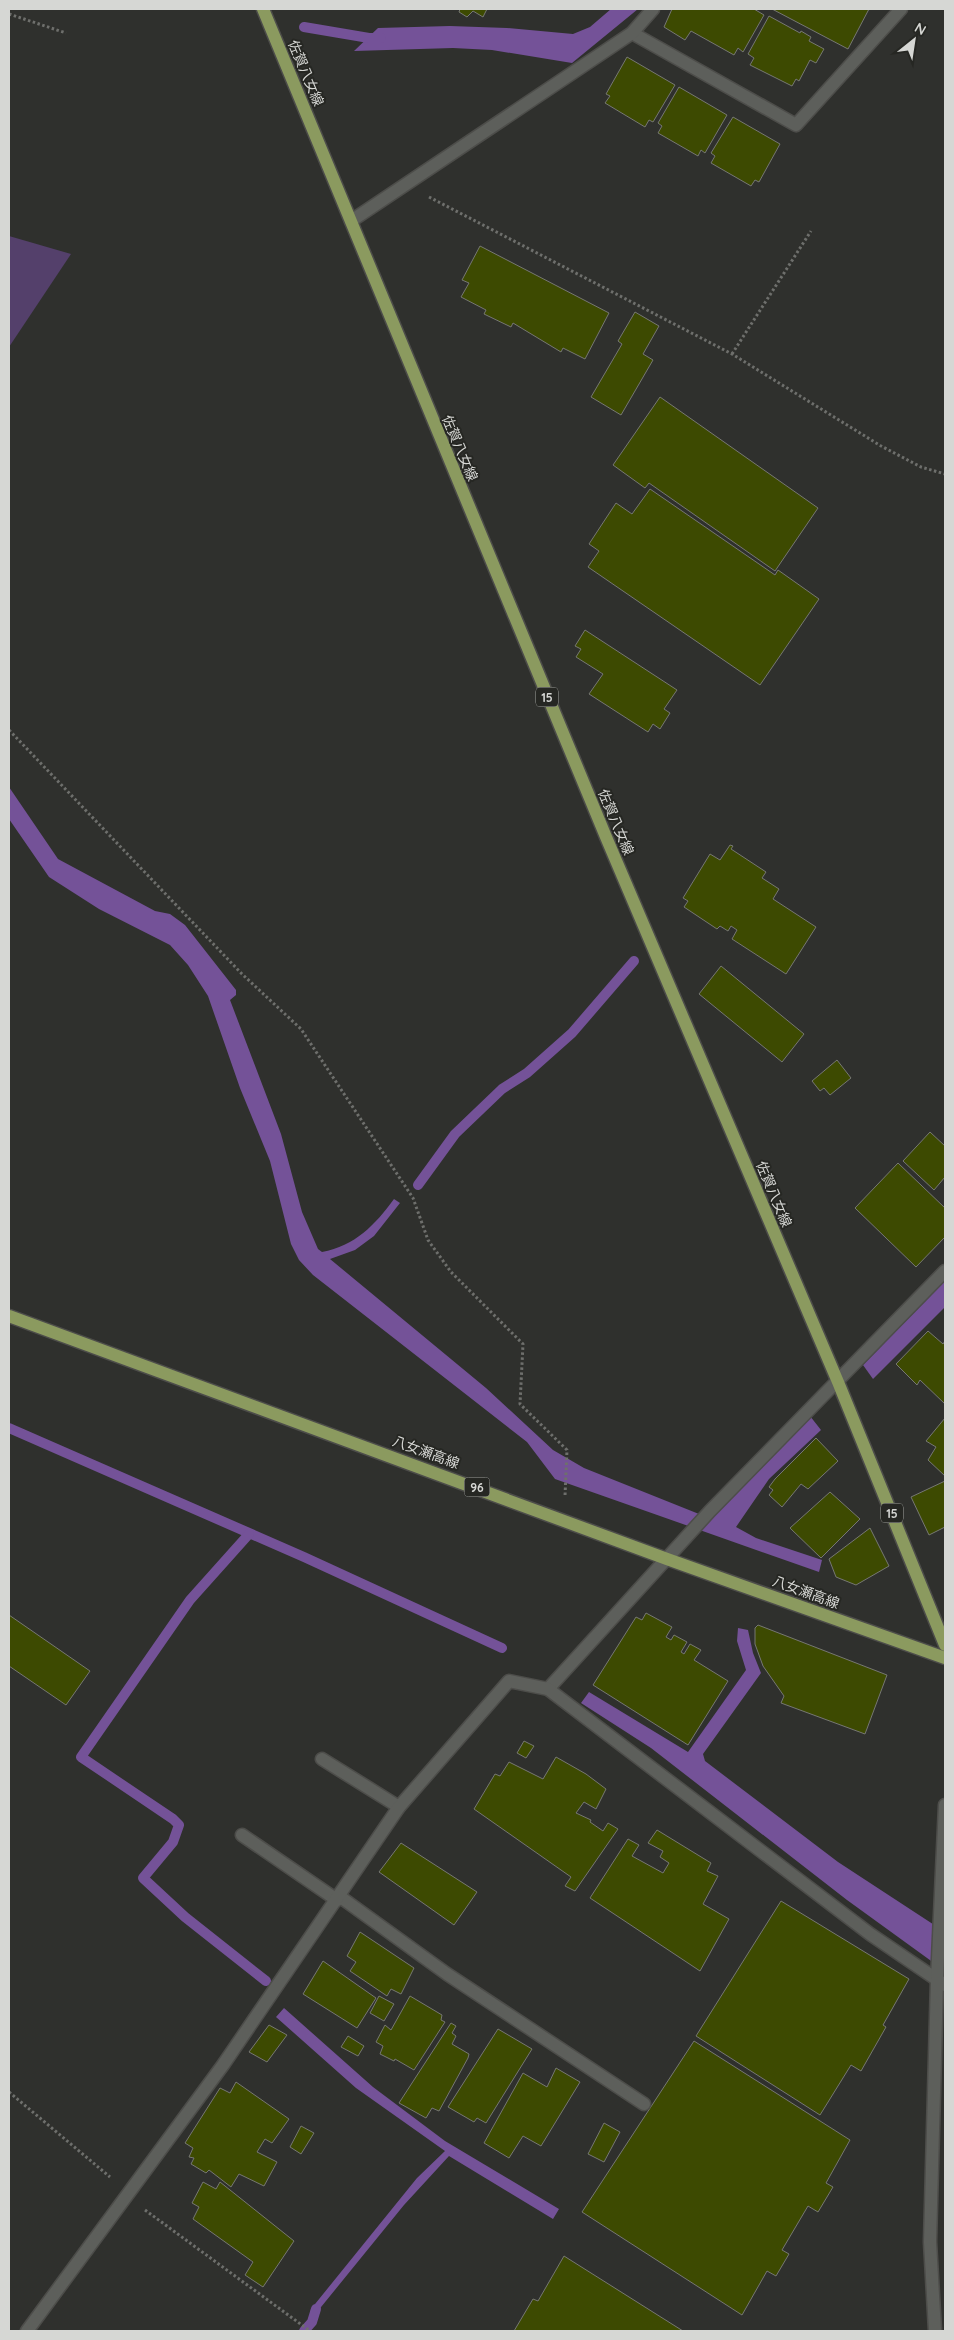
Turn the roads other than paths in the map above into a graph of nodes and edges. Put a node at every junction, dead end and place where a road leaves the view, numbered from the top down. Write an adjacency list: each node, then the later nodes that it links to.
1 (263, 9): 5 (main road, 佐賀八女線 / 15)
2 (653, 9): 4 (street)
3 (901, 9): 4 (street)
4 (632, 32): 5 (street)
5 (351, 221): 8 (main road, 佐賀八女線 / 15)
6 (945, 1271): 8 (street)
7 (9, 1316): 9 (main road, 八女瀬高線 / 96)
8 (838, 1382): 9 (street); 10 (main road, 佐賀八女線 / 15)
9 (667, 1559): 11 (main road, 八女瀬高線 / 96); 12 (street)
10 (945, 1644)
11 (945, 1658)
12 (548, 1689): 15 (street); 18 (street)
13 (322, 1759): 15 (street)
14 (945, 1806): 18 (street)
15 (399, 1807): 17 (street)
16 (242, 1836): 17 (street)
17 (338, 1898): 19 (street); 20 (street)
18 (940, 1980): 21 (street)
19 (644, 2104)
20 (28, 2331)
21 (935, 2331)

